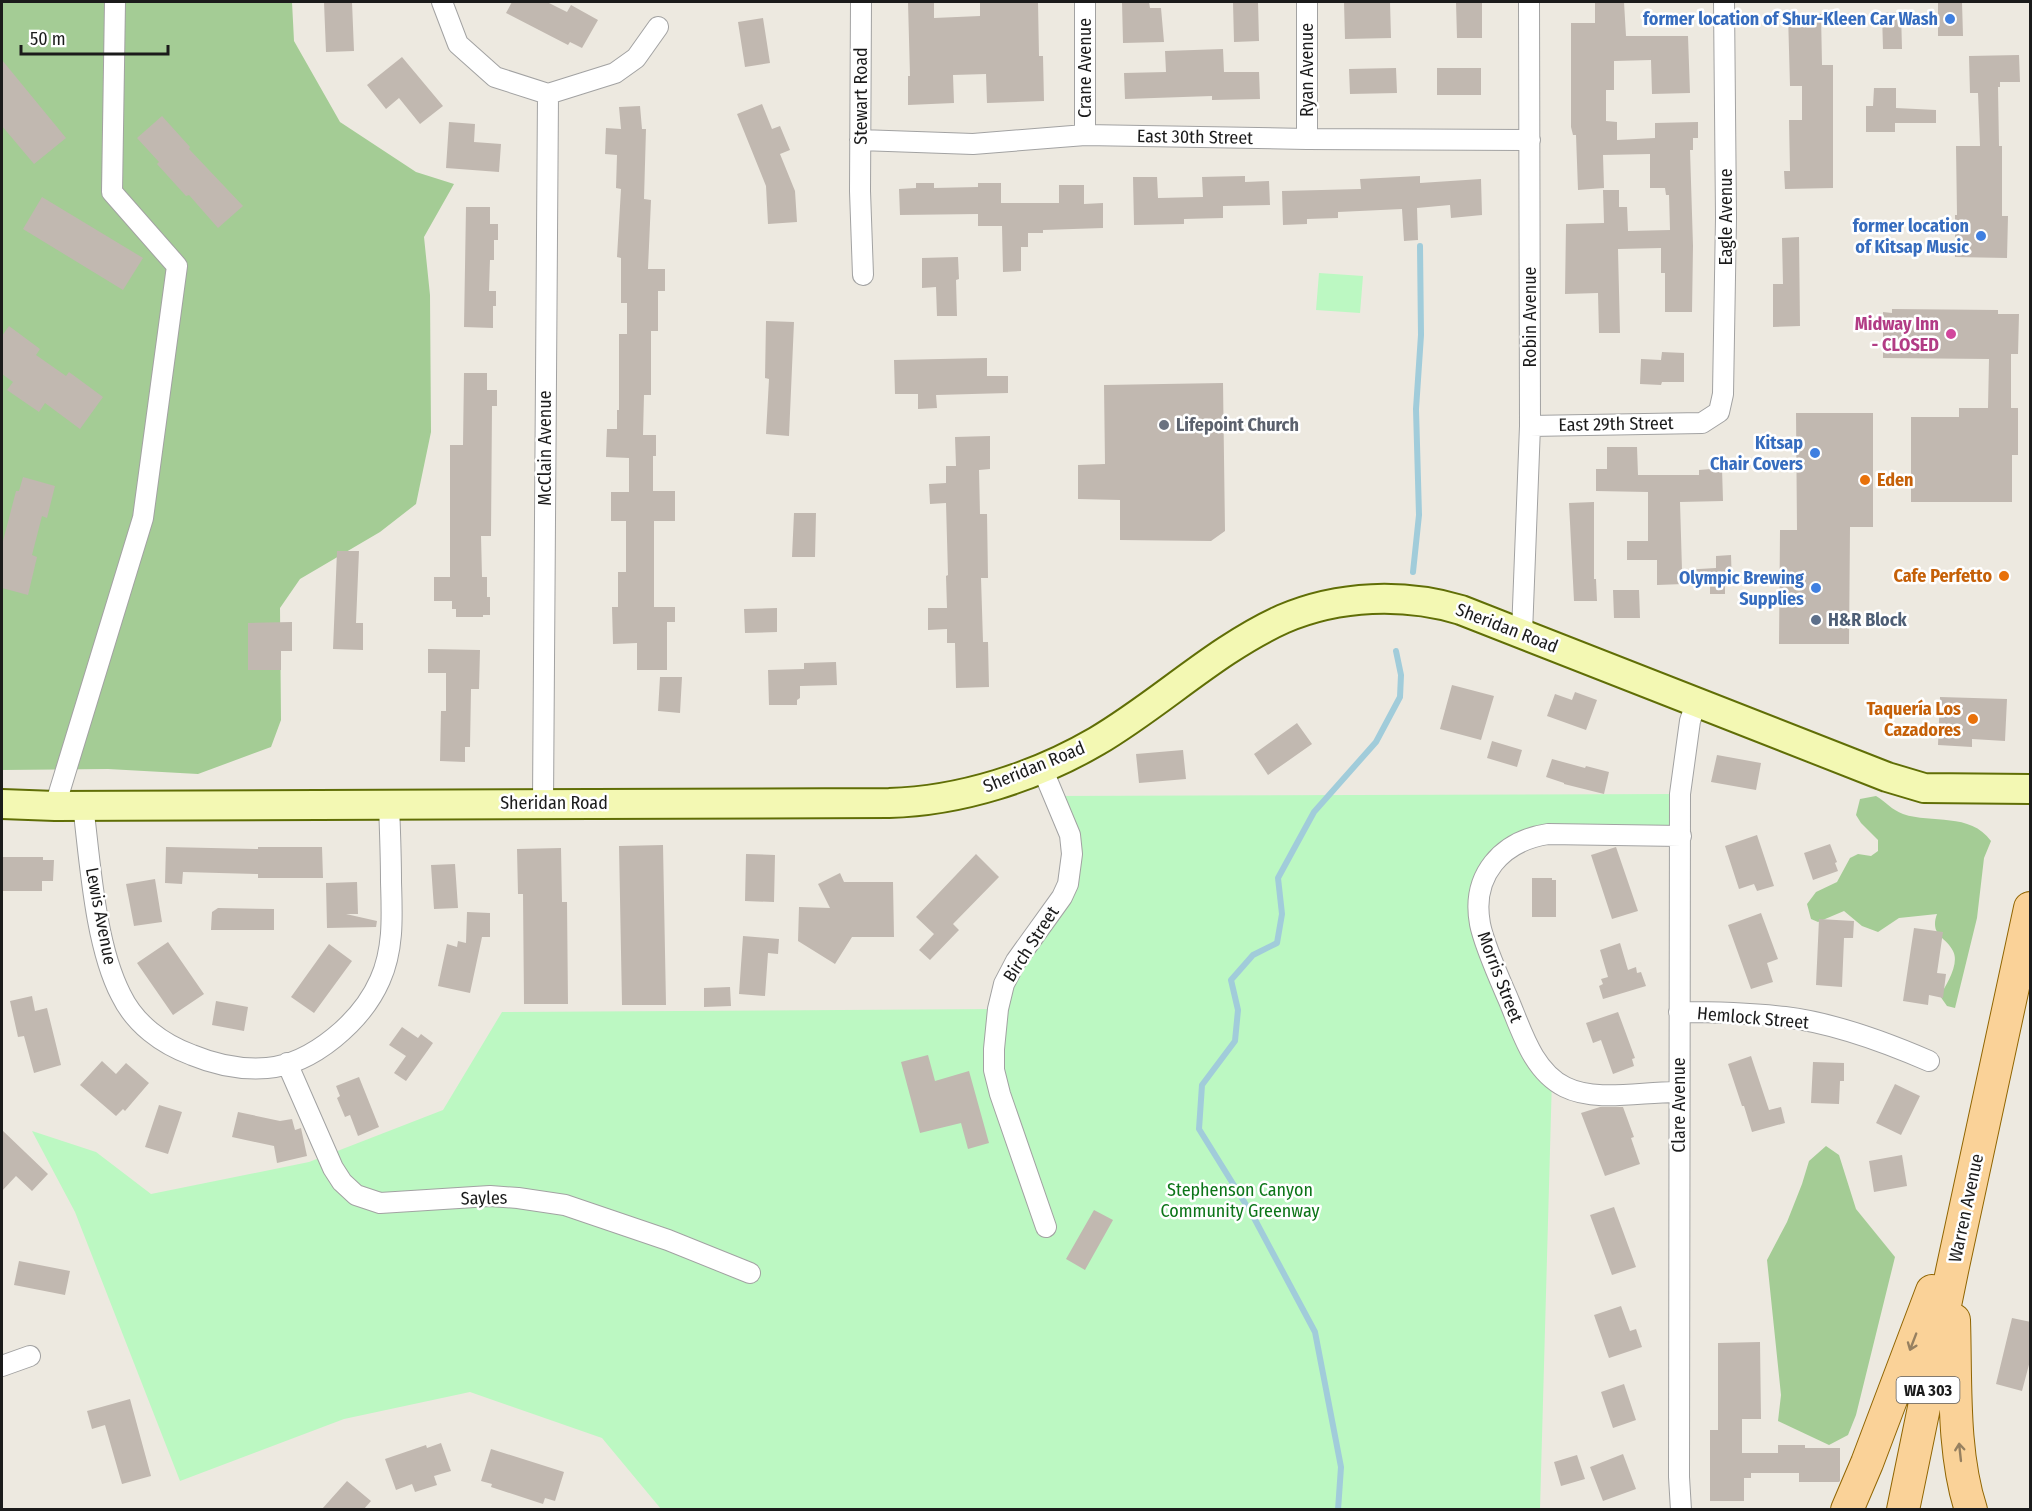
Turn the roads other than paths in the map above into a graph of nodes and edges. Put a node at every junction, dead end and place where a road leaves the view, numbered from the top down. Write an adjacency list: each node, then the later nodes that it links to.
1 (115, 2): 24 (street)
2 (442, 2): 9 (street)
3 (861, 2): 11 (street, Stewart Road)
4 (1085, 2): 10 (street, Crane Avenue)
5 (1307, 2): 12 (street, Ryan Avenue)
6 (1529, 2): 13 (street, Robin Avenue)
7 (1724, 2): 15 (street, Eagle Avenue)
8 (658, 27): 9 (street)
9 (548, 94): 21 (street, McClain Avenue)
10 (1085, 135): 11 (street, East 30th Street); 12 (street, East 30th Street)
11 (860, 140): 14 (street, Stewart Road)
12 (1307, 140): 13 (street, East 30th Street)
13 (1530, 140): 16 (street, Robin Avenue)
14 (863, 276)
15 (1702, 423): 16 (street, East 29th Street)
16 (1530, 426): 17 (street, Robin Avenue)
17 (1522, 633): 18 (main road, Sheridan Road); 19 (main road, Sheridan Road)
18 (1696, 703): 20 (main road, Sheridan Road); 25 (street, Clare Avenue)
19 (1042, 768): 21 (main road, Sheridan Road); 32 (street, Birch Street)
20 (2031, 789)
21 (543, 803): 23 (main road, Sheridan Road)
22 (2, 804): 24 (main road, Sheridan Road)
23 (389, 805): 24 (main road, Sheridan Road); 29 (street, Lewis Avenue)
24 (69, 806): 29 (street, Lewis Avenue)
25 (1681, 836): 27 (street, Clare Avenue); 30 (street, Morris Street)
26 (2031, 908): 31 (main road, Warren Avenue / WA 303)
27 (1679, 1012): 28 (street, Hemlock Street); 30 (street, Clare Avenue)
28 (1929, 1061)
29 (287, 1063): 34 (street, Sayles)
30 (1679, 1092): 37 (street, Clare Avenue)
31 (1971, 1189): 33 (main road, Warren Avenue / WA 303); 38 (main road, one-way to 38)
32 (1046, 1227)
33 (1952, 1271): 39 (main road, Warren Avenue / WA 303); 40 (main road, one-way to 33)
34 (750, 1273)
35 (30, 1356): 36 (street)
36 (2, 1366)
37 (1681, 1509)
38 (1847, 1509)
39 (1903, 1509)
40 (1971, 1509)

